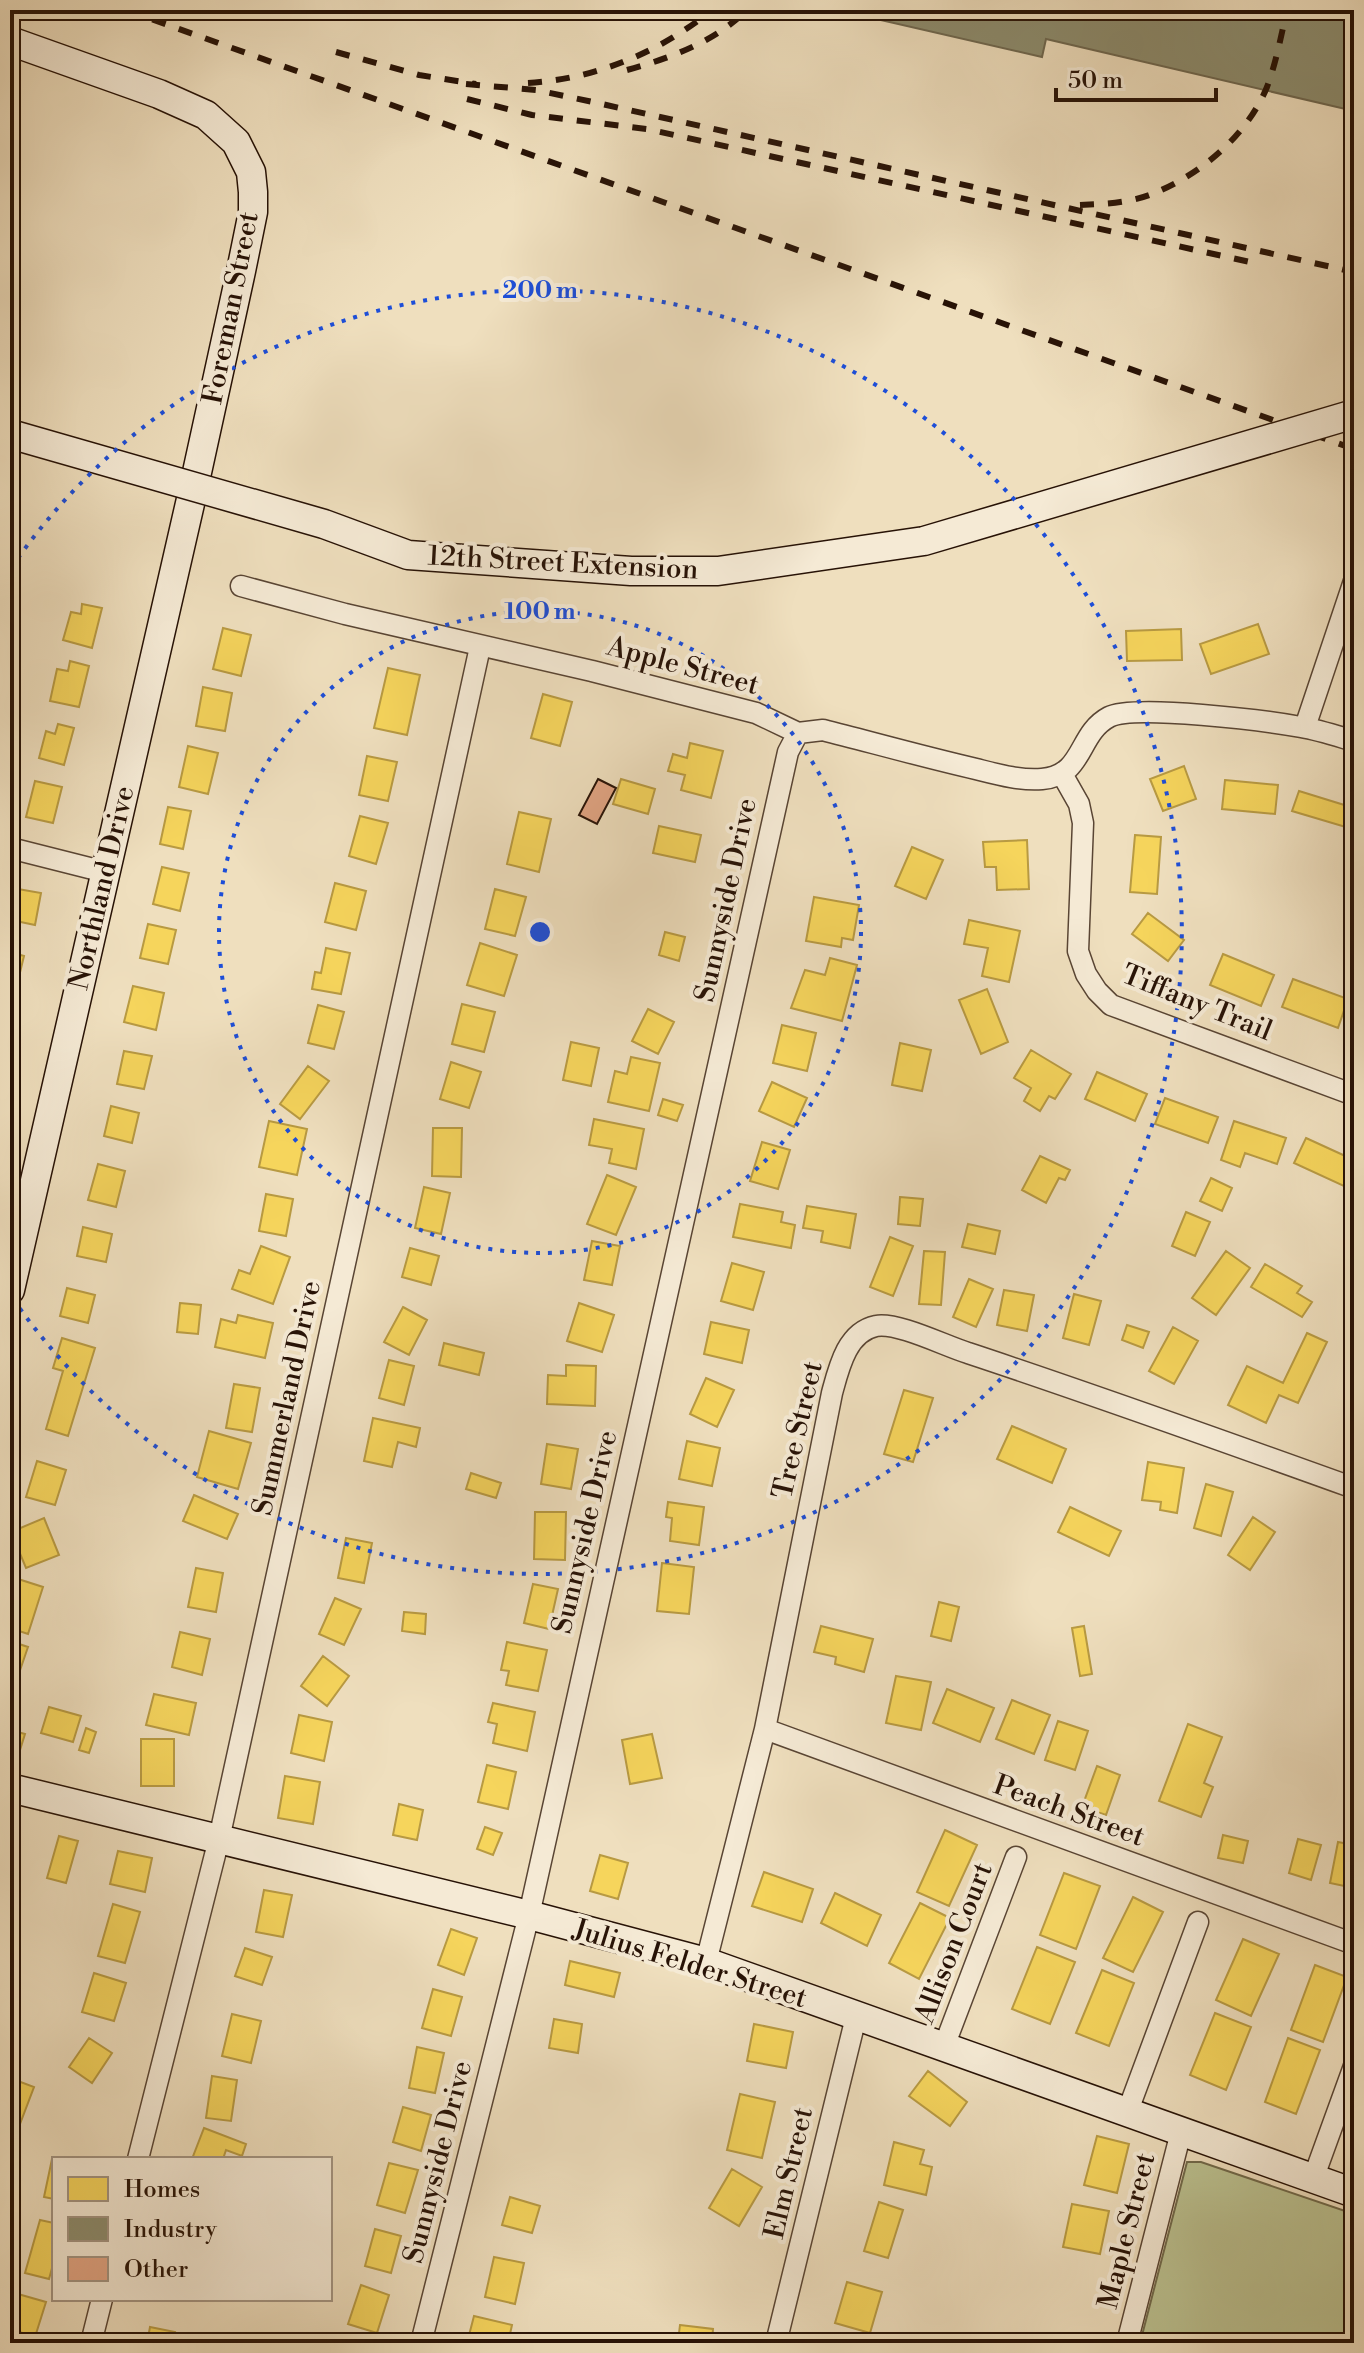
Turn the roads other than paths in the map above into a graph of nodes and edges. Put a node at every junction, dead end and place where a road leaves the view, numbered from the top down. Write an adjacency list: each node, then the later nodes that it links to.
1 (10, 41): 4 (street, Foreman Street)
2 (1354, 414): 4 (street, 12th Street Extension, bridge)
3 (10, 434): 4 (street, 12th Street Extension, bridge)
4 (194, 486): 13 (street, Northland Drive)
5 (1354, 581): 8 (street)
6 (241, 586): 7 (street, Apple Street)
7 (480, 647): 9 (street, Apple Street); 19 (street, Summerland Drive)
8 (1305, 727): 10 (street); 11 (street)
9 (798, 733): 11 (street, Apple Street); 21 (street, Sunnyside Drive)
10 (1354, 741)
11 (1062, 774): 14 (street, Tiffany Trail)
12 (10, 848): 13 (street)
13 (105, 872): 15 (street, Northland Drive)
14 (1354, 1095)
15 (10, 1290)
16 (1354, 1488): 17 (street, Tree Street)
17 (765, 1729): 23 (street, Peach Street); 24 (street, Tree Street)
18 (10, 1788): 19 (street, Julius Felder Street)
19 (219, 1839): 21 (street, Julius Felder Street); 30 (street, Summerland Drive)
20 (1016, 1857): 26 (street, Allison Court)
21 (529, 1915): 24 (street, Julius Felder Street); 35 (street, Sunnyside Drive)
22 (1198, 1922): 28 (street)
23 (1354, 1944)
24 (706, 1962): 25 (street, Julius Felder Street)
25 (856, 2017): 26 (street, Julius Felder Street); 36 (street, Elm Street)
26 (943, 2049): 28 (street, Julius Felder Street)
27 (1354, 2066): 31 (street)
28 (1127, 2113): 29 (street, Julius Felder Street)
29 (1181, 2132): 31 (street, Julius Felder Street); 37 (street, Maple Street)
30 (139, 2157)
31 (1313, 2179): 32 (street, Julius Felder Street)
32 (1354, 2193)
33 (102, 2301): 34 (street)
34 (91, 2343)
35 (421, 2343)
36 (776, 2343)
37 (1127, 2343)

